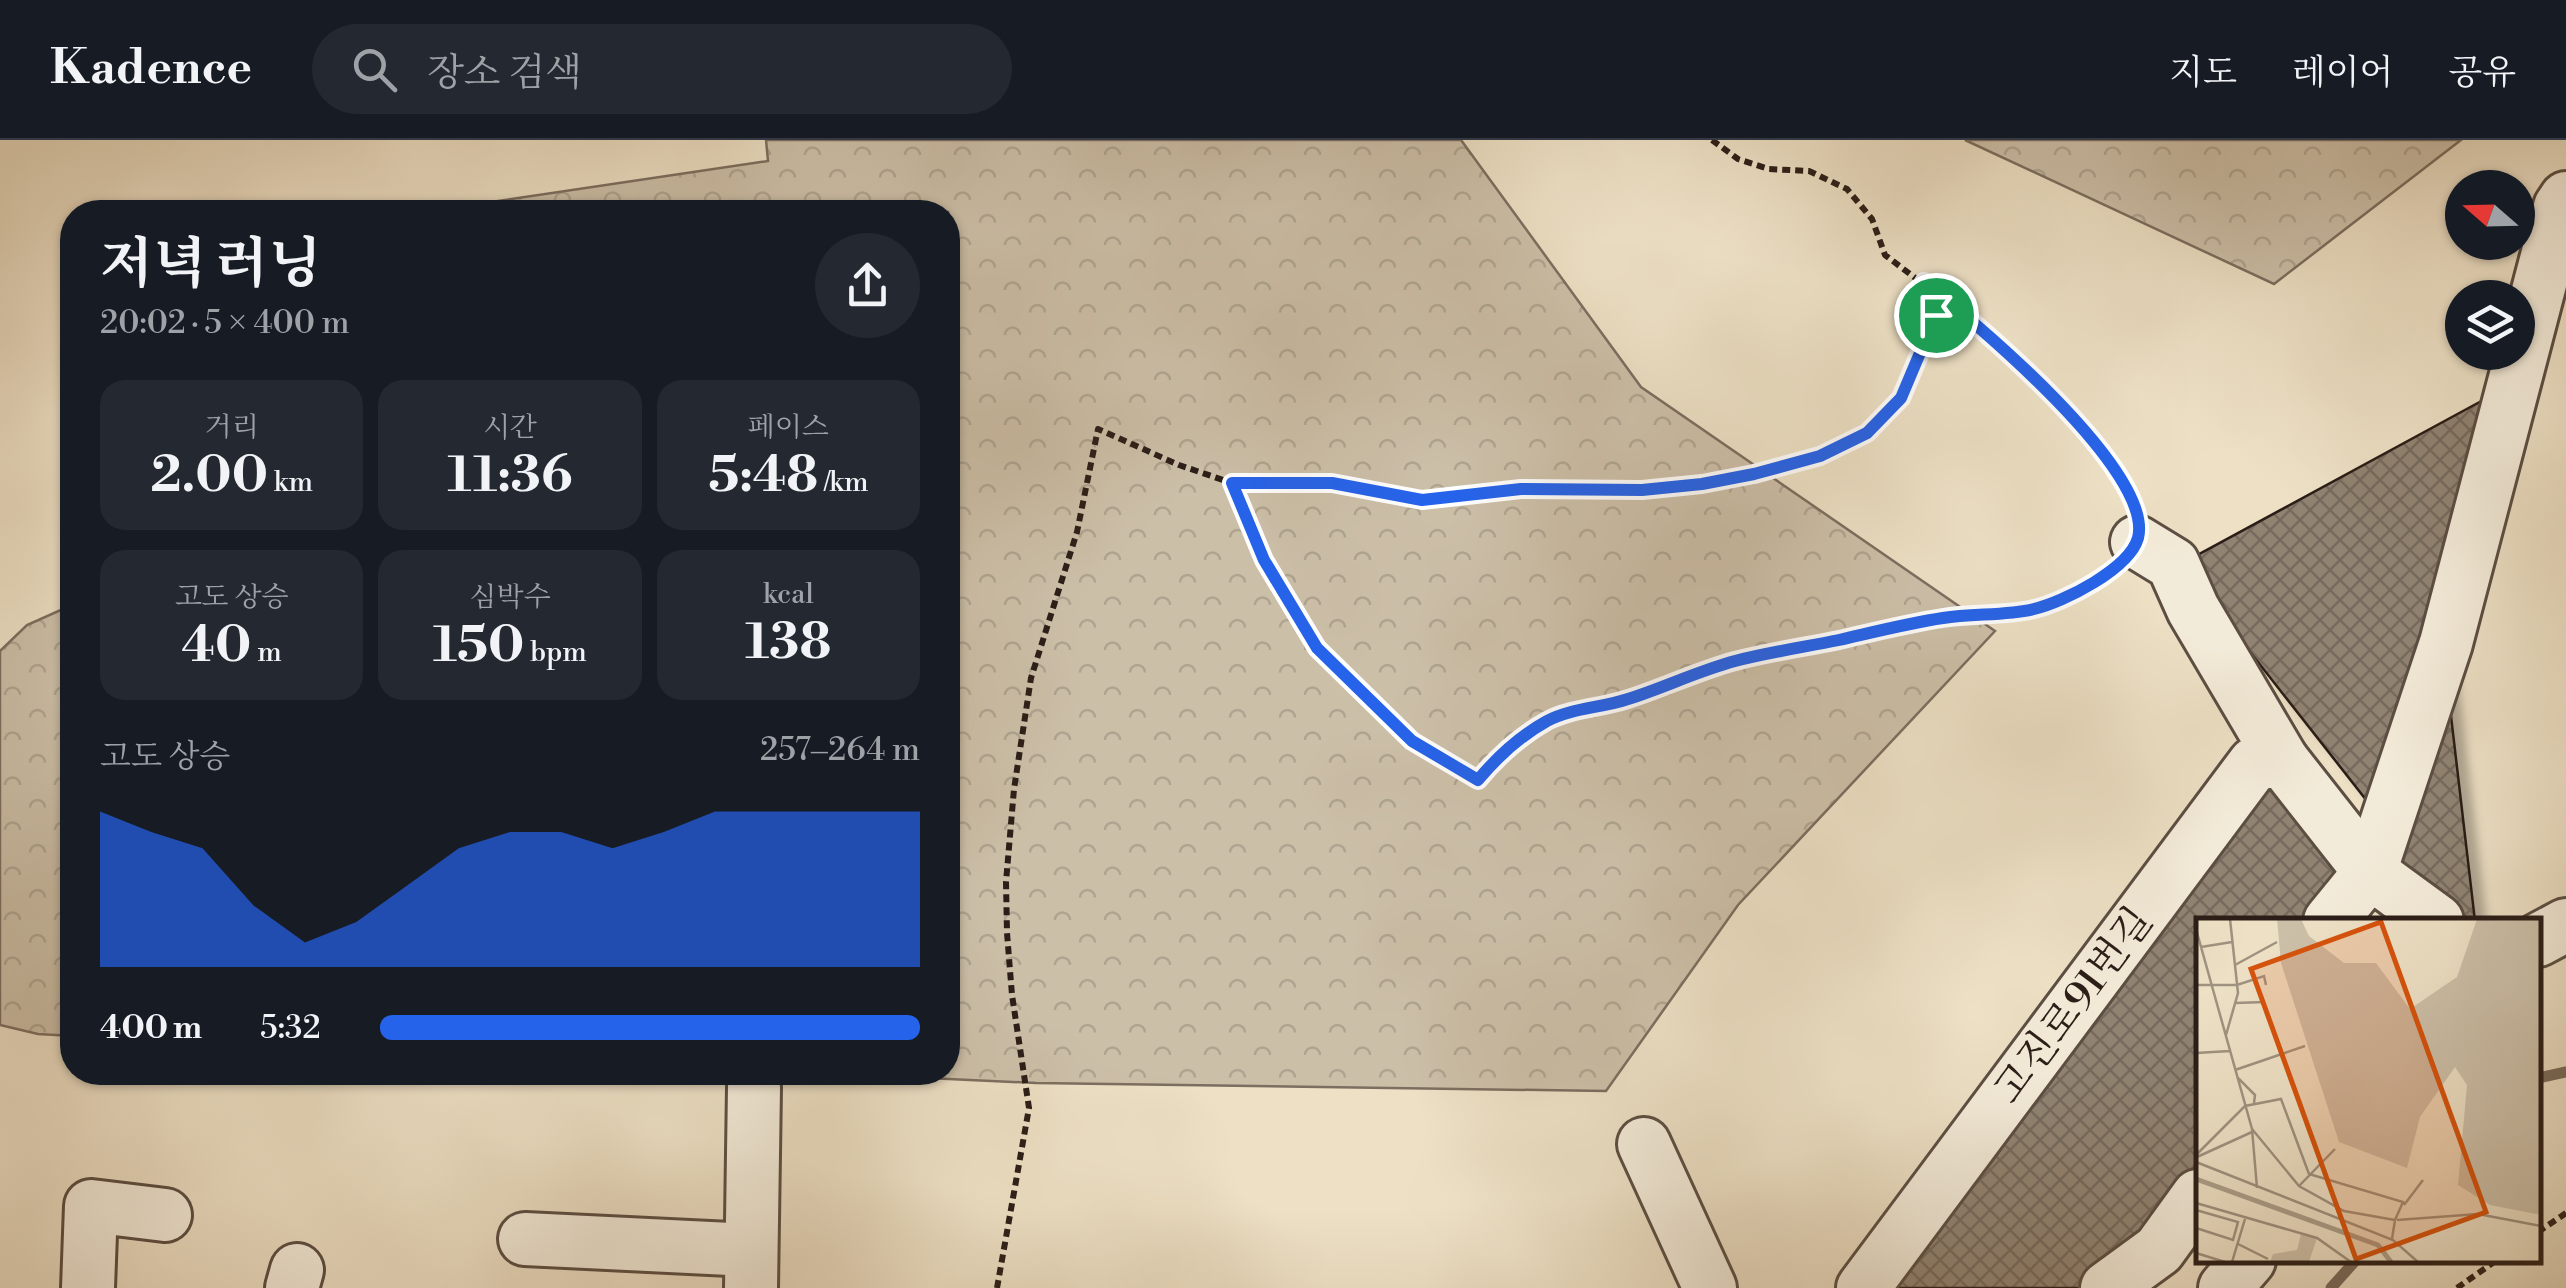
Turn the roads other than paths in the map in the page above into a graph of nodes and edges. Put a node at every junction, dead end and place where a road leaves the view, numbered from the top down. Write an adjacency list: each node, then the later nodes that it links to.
1 (2566, 198): 4 (street)
2 (2137, 542): 3 (street)
3 (2282, 760): 4 (street); 18 (street, 고진로91번길)
4 (2370, 872): 5 (street); 6 (street)
5 (2332, 918)
6 (2434, 918)
7 (2566, 926): 8 (street)
8 (2541, 938)
9 (754, 1087): 15 (street)
10 (1644, 1144): 17 (street)
11 (2196, 1199): 19 (street)
12 (165, 1215): 16 (street)
13 (526, 1239): 15 (street)
14 (2246, 1263): 20 (street)
15 (751, 1269)
16 (88, 1288)
17 (1710, 1288)
18 (1864, 1288)
19 (2107, 1288)
20 (2225, 1288)

